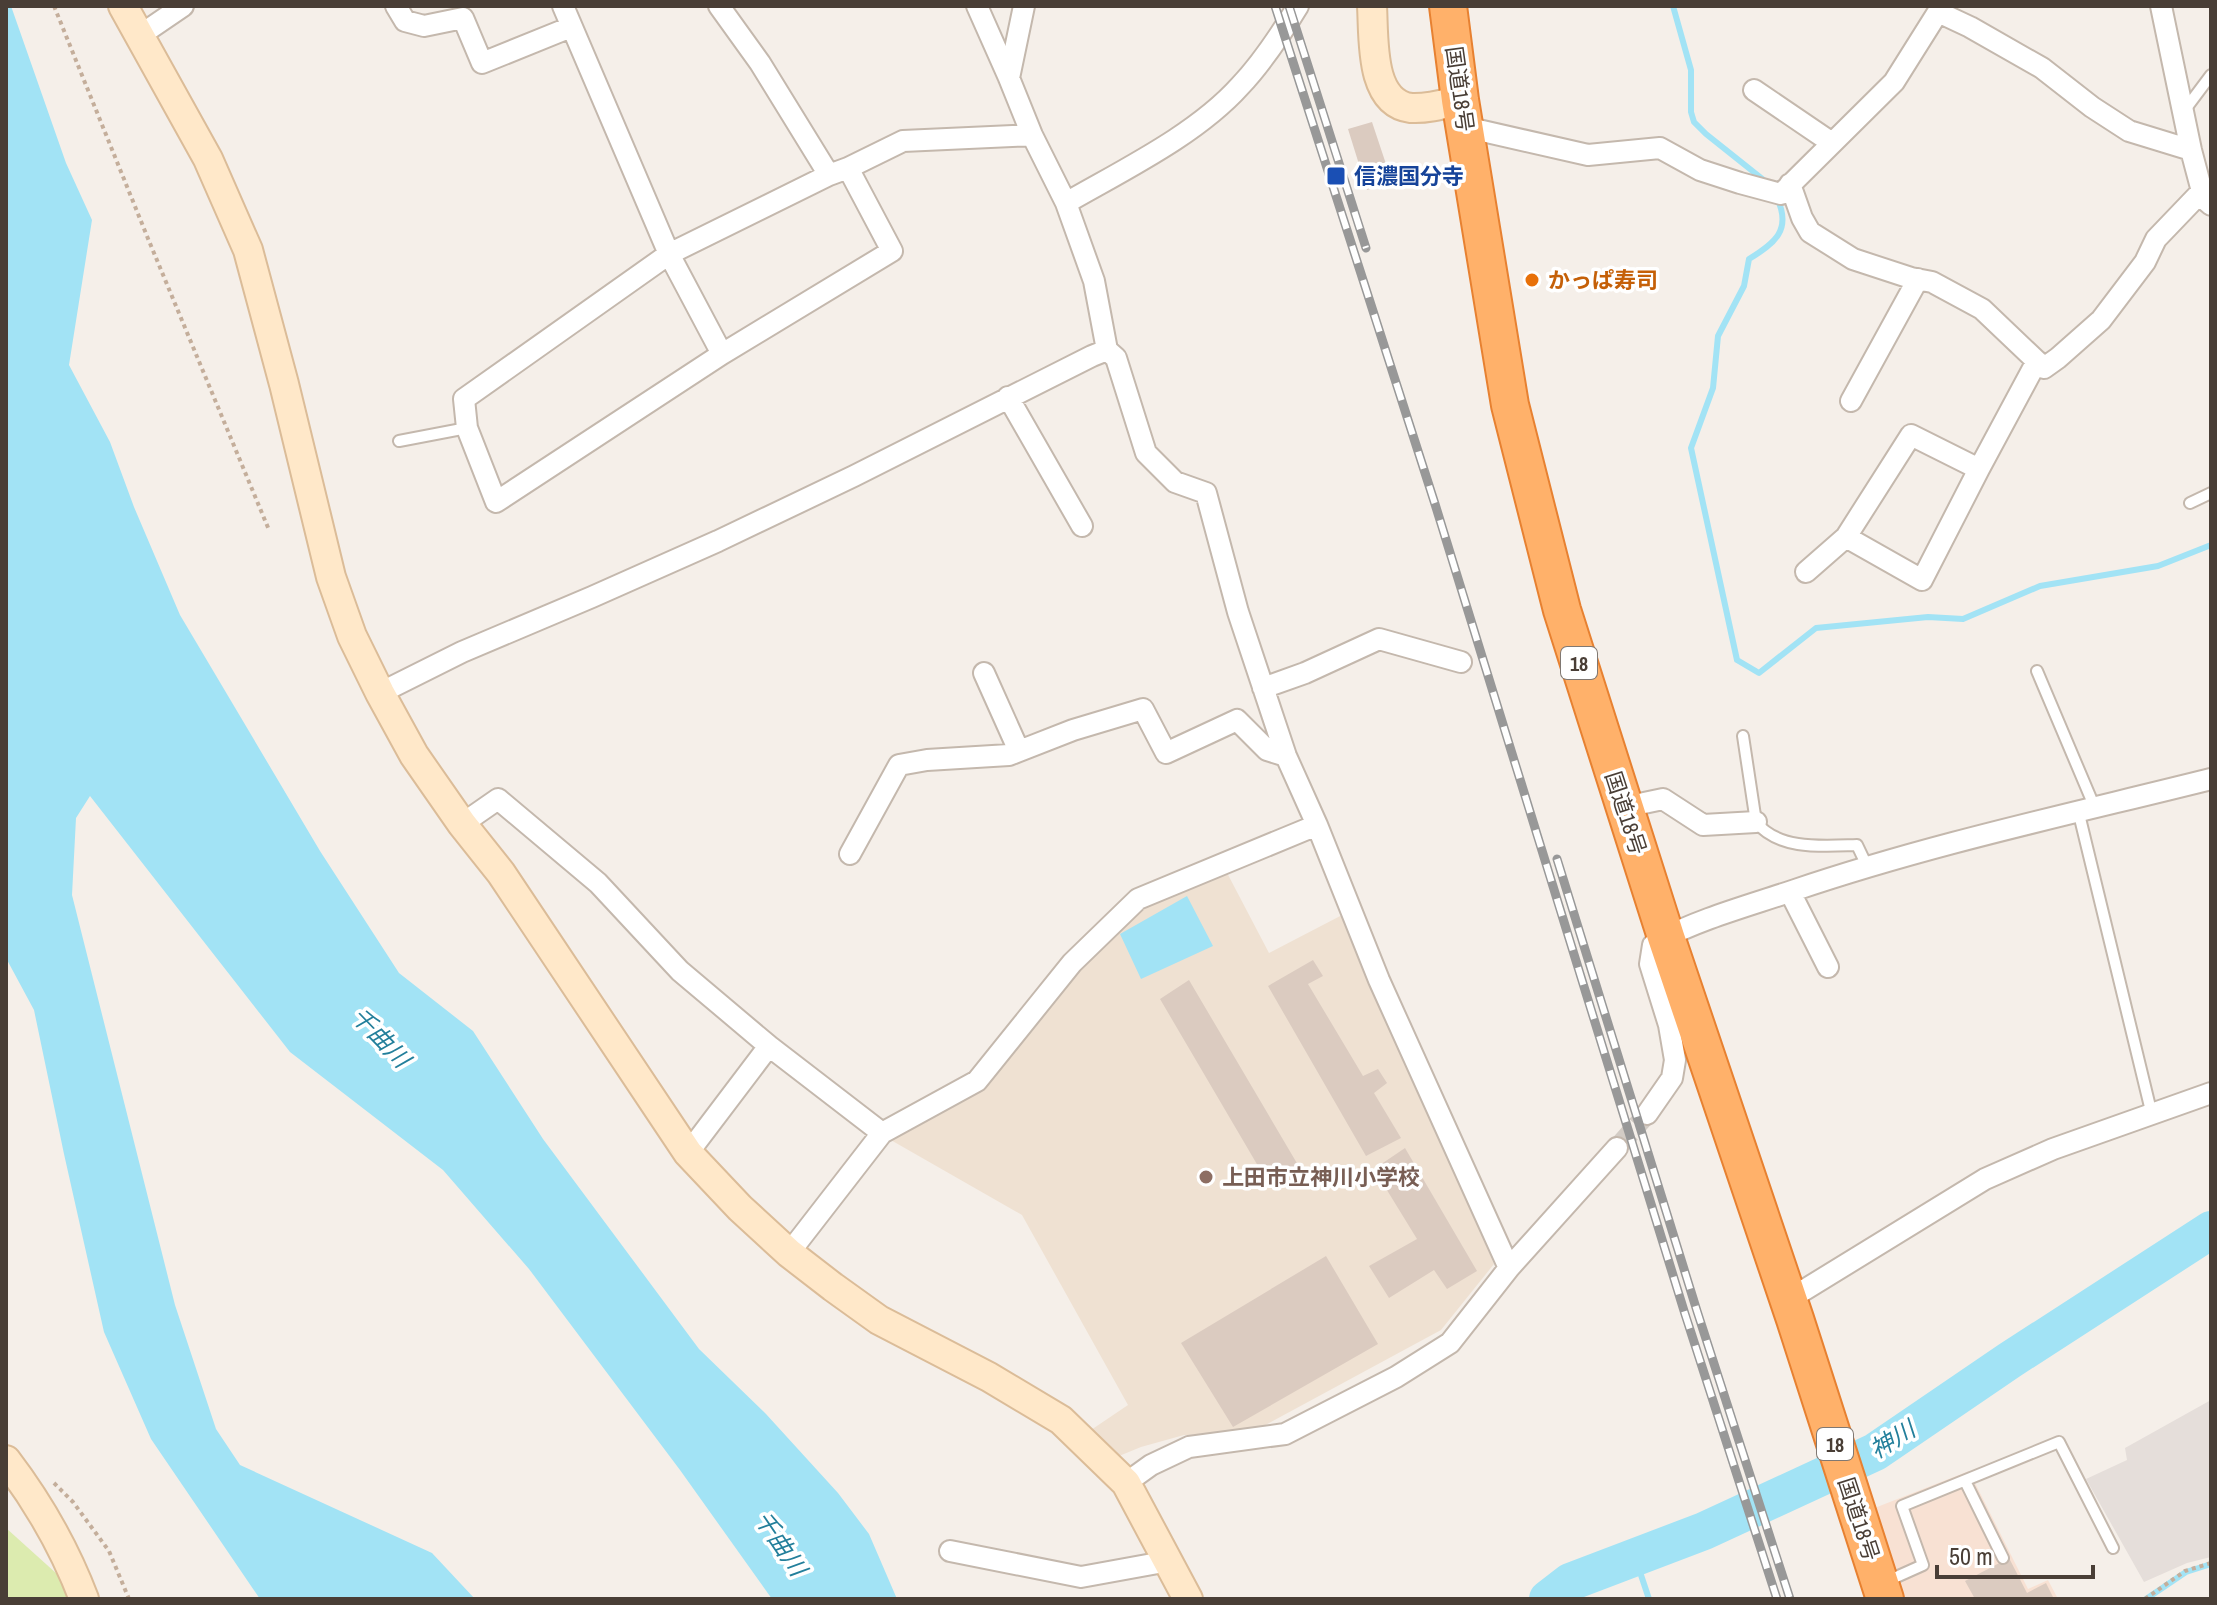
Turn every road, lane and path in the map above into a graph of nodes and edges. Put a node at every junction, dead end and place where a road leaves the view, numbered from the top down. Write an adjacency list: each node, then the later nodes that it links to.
1 (54, 6): 41 (path)
2 (123, 6): 15 (street)
3 (183, 6): 15 (street)
4 (396, 6): 14 (street)
5 (563, 6): 14 (street)
6 (719, 6): 24 (street)
7 (977, 6): 17 (street)
8 (1024, 6): 17 (street)
9 (1298, 6): 27 (street)
10 (1372, 6): 20 (street)
11 (1448, 6): 20 (highway, 国道18号 / 18)
12 (2161, 6): 19 (street)
13 (1930, 9): 22 (street); 23 (street)
14 (571, 27): 28 (street)
15 (139, 36): 48 (street)
16 (2211, 75): 19 (lane)
17 (1009, 78): 21 (street)
18 (1754, 90): 22 (street)
19 (2184, 111): 23 (street)
20 (1463, 113): 25 (street); 53 (highway, 国道18号 / 18)
21 (1032, 135): 24 (street); 27 (street)
22 (1832, 143): 25 (street)
23 (2191, 150): 26 (street)
24 (838, 172): 28 (street); 31 (street)
25 (1790, 184): 29 (street)
26 (2206, 198): 32 (street)
27 (1066, 203): 30 (street)
28 (669, 254): 31 (street); 35 (street)
29 (1918, 279): 32 (street); 34 (street)
30 (1107, 350): 33 (street); 47 (street)
31 (722, 354): 35 (street)
32 (2037, 361): 37 (street)
33 (1008, 397): 40 (street); 48 (street)
34 (1851, 401)
35 (467, 428): 36 (lane)
36 (399, 441)
37 (1979, 469): 42 (street); 42 (street)
38 (2211, 493): 39 (lane)
39 (2190, 503)
40 (1082, 526)
41 (269, 530)
42 (1846, 537): 43 (street)
43 (1806, 572)
44 (1461, 662): 47 (street)
45 (2037, 671): 54 (lane)
46 (984, 673): 50 (street)
47 (1263, 688): 51 (street)
48 (380, 693): 56 (street)
49 (1743, 736): 55 (lane)
50 (1019, 751): 51 (street); 58 (street)
51 (1286, 756): 57 (street)
52 (2211, 779): 54 (street)
53 (1625, 807): 55 (street); 61 (highway, 国道18号 / 18)
54 (2087, 809): 59 (street); 66 (lane)
55 (1756, 822): 59 (lane)
56 (462, 824): 63 (street); 69 (street)
57 (1317, 825): 67 (street); 71 (street)
58 (850, 854)
59 (1867, 866): 60 (street)
60 (1790, 892): 61 (street); 62 (street)
61 (1666, 937): 65 (street); 72 (highway, 国道18号 / 18)
62 (1828, 967)
63 (769, 1046): 67 (street); 69 (street)
64 (2211, 1093): 66 (street)
65 (1647, 1114)
66 (2152, 1115): 72 (street)
67 (882, 1133): 70 (street)
68 (1617, 1148): 71 (street)
69 (688, 1153): 70 (street)
70 (789, 1253): 75 (street)
71 (1509, 1268): 75 (street)
72 (1792, 1310): 81 (highway, 国道18号 / 18)
73 (12, 1467): 82 (street); 83 (path)
74 (1965, 1481): 76 (lane); 78 (lane); 81 (lane)
75 (1126, 1483): 79 (street)
76 (2113, 1548)
77 (950, 1551): 79 (street)
78 (2003, 1558)
79 (1169, 1563): 84 (street)
80 (2211, 1563): 85 (path)
81 (1880, 1584)
82 (84, 1599)
83 (129, 1599)
84 (1188, 1599)
85 (2145, 1599)

